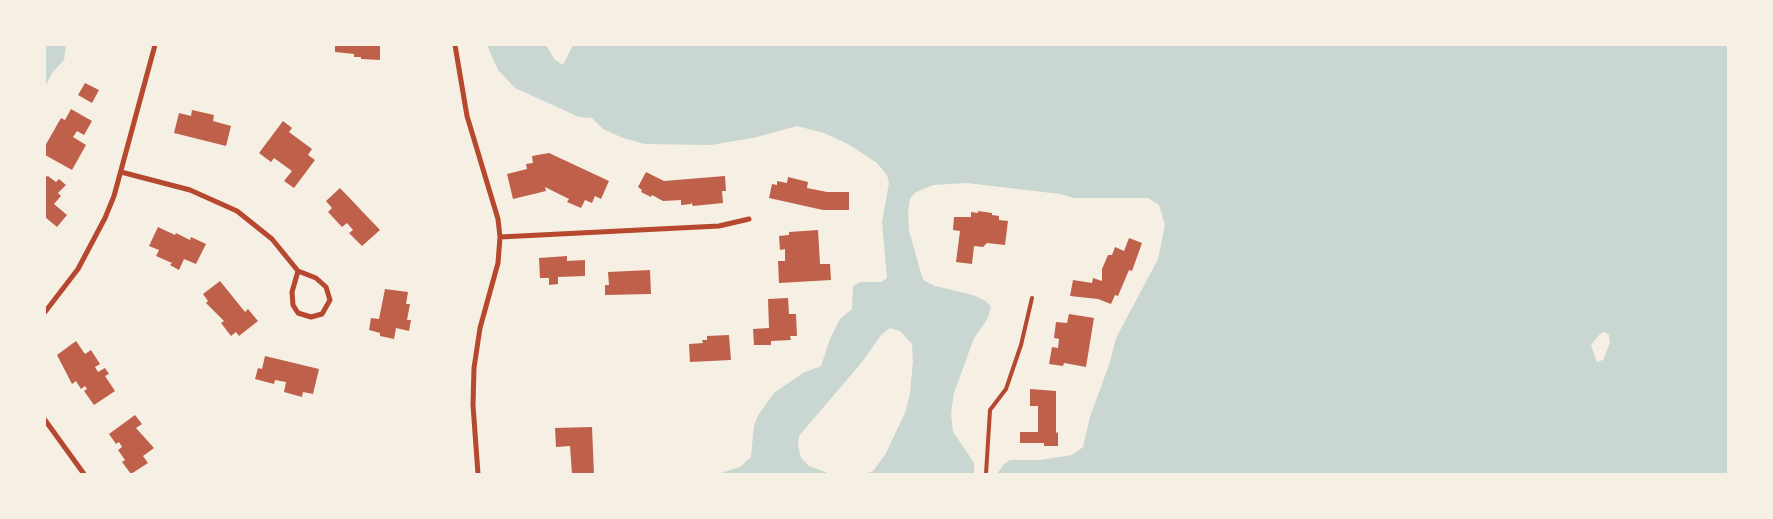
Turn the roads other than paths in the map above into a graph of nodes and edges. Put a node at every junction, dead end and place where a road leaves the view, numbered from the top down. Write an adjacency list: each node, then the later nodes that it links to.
1 (155, 45): 3 (street)
2 (455, 45): 5 (street)
3 (121, 172): 6 (street); 8 (street)
4 (749, 219): 5 (street)
5 (500, 237): 11 (street)
6 (298, 271): 6 (street)
7 (1032, 298): 12 (lane)
8 (45, 312)
9 (45, 420): 10 (street)
10 (84, 474)
11 (478, 474)
12 (986, 474)

